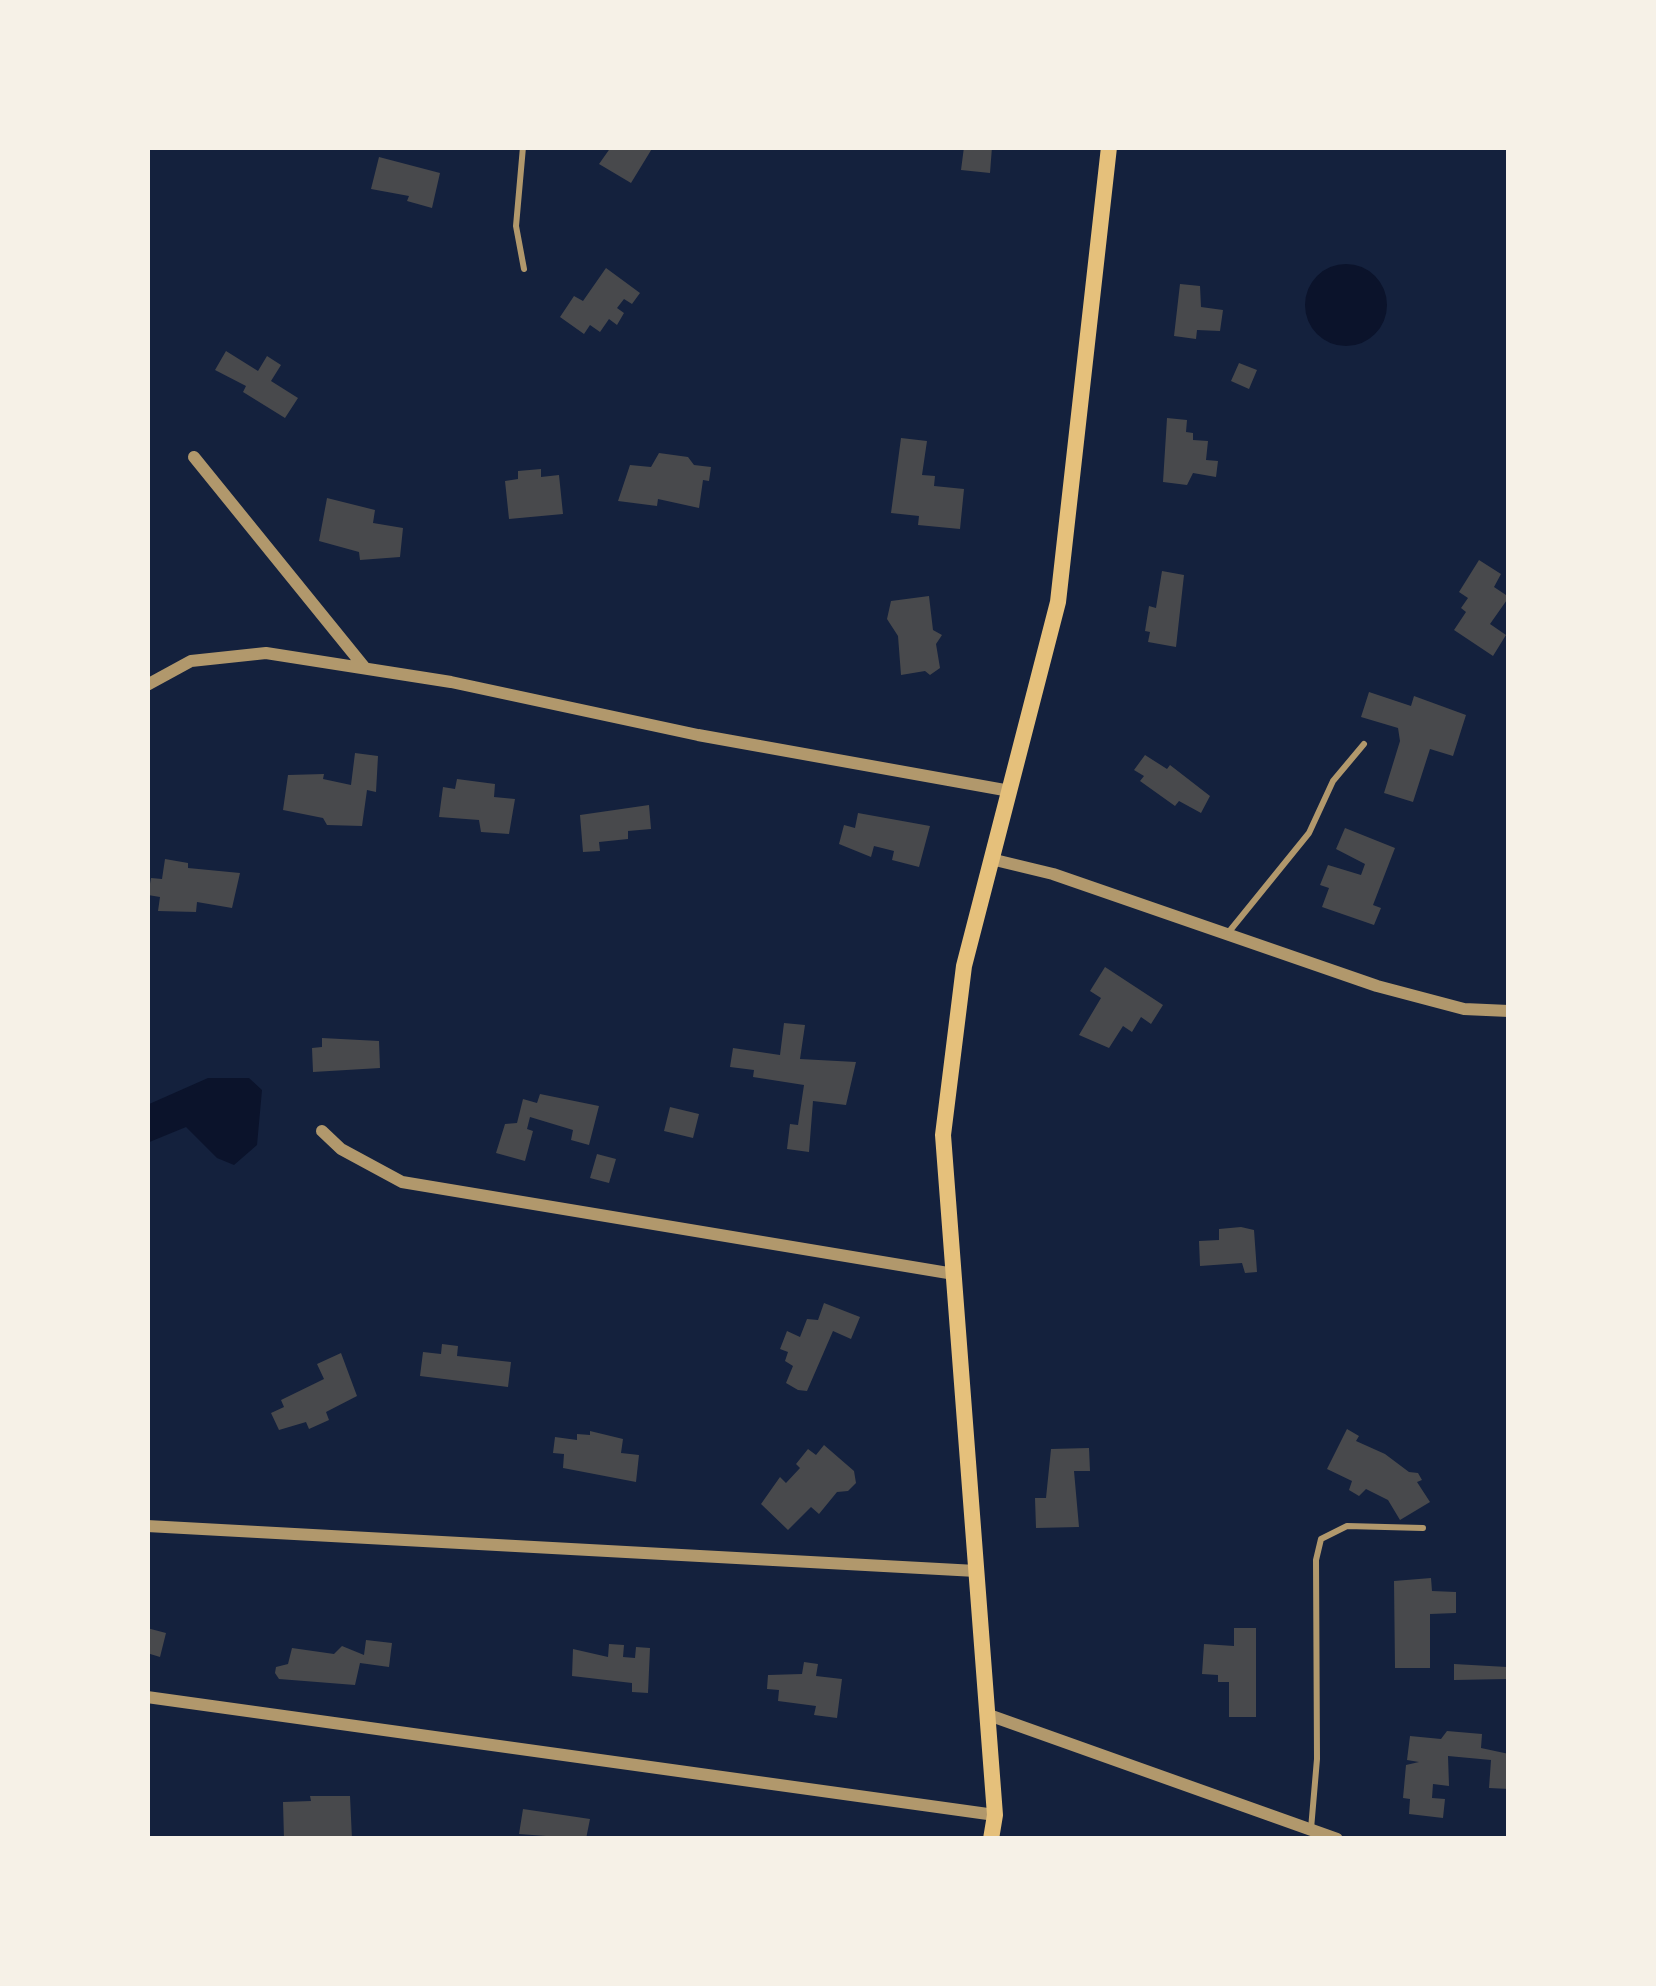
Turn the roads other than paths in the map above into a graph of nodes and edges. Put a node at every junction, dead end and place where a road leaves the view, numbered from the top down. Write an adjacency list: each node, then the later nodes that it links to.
1 (524, 147): 3 (lane)
2 (1109, 147): 8 (main road)
3 (524, 268)
4 (194, 458): 5 (street)
5 (366, 669): 6 (street); 8 (street)
6 (147, 686)
7 (1364, 744): 10 (lane)
8 (1010, 791): 9 (main road)
9 (995, 860): 10 (street); 13 (main road)
10 (1225, 935): 11 (street)
11 (1509, 1011)
12 (322, 1131): 13 (street)
13 (954, 1274): 16 (main road)
14 (147, 1526): 16 (street)
15 (1424, 1528): 20 (lane)
16 (976, 1571): 18 (main road)
17 (147, 1696): 19 (street)
18 (986, 1714): 19 (main road); 20 (street)
19 (995, 1815): 21 (main road)
20 (1311, 1829): 22 (street)
21 (991, 1839)
22 (1337, 1839)

